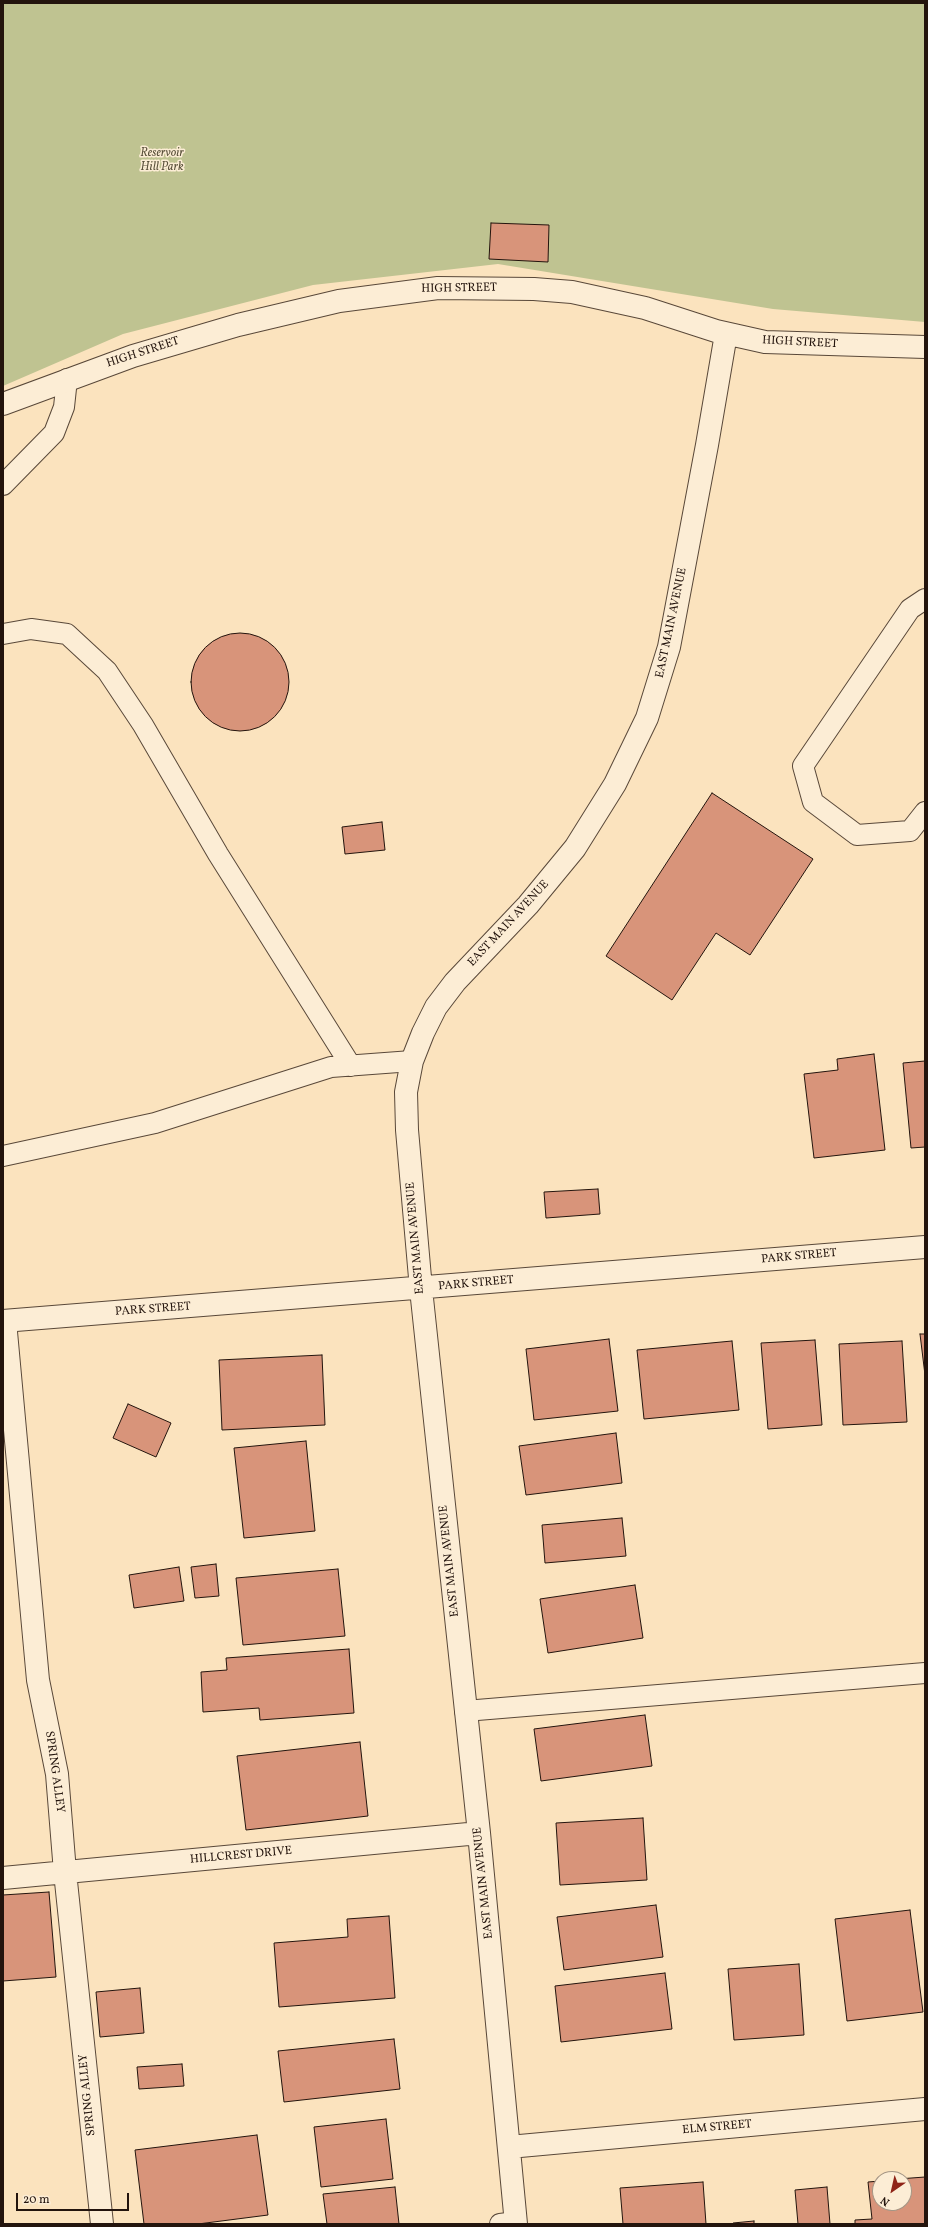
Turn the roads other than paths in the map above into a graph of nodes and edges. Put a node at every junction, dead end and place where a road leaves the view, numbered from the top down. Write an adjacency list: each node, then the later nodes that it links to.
1 (726, 334): 2 (street, HIGH STREET); 3 (street, HIGH STREET); 9 (street, EAST MAIN AVENUE)
2 (925, 347)
3 (67, 379): 4 (street, HIGH STREET); 5 (lane)
4 (3, 404)
5 (3, 485)
6 (925, 599): 8 (lane)
7 (3, 634): 10 (lane)
8 (925, 812)
9 (412, 1061): 10 (lane); 13 (street, EAST MAIN AVENUE)
10 (351, 1066): 11 (lane)
11 (3, 1156)
12 (925, 1247): 13 (street, PARK STREET)
13 (421, 1288): 14 (street, PARK STREET); 16 (street, EAST MAIN AVENUE)
14 (4, 1321): 18 (street, SPRING ALLEY)
15 (925, 1673): 16 (lane)
16 (465, 1711): 17 (street, EAST MAIN AVENUE)
17 (479, 1833): 18 (street, HILLCREST DRIVE); 21 (street, EAST MAIN AVENUE)
18 (65, 1872): 19 (street, HILLCREST DRIVE); 23 (street, SPRING ALLEY)
19 (3, 1878)
20 (925, 2109): 21 (street, ELM STREET)
21 (509, 2147): 22 (street, EAST MAIN AVENUE)
22 (511, 2223)
23 (102, 2224)

